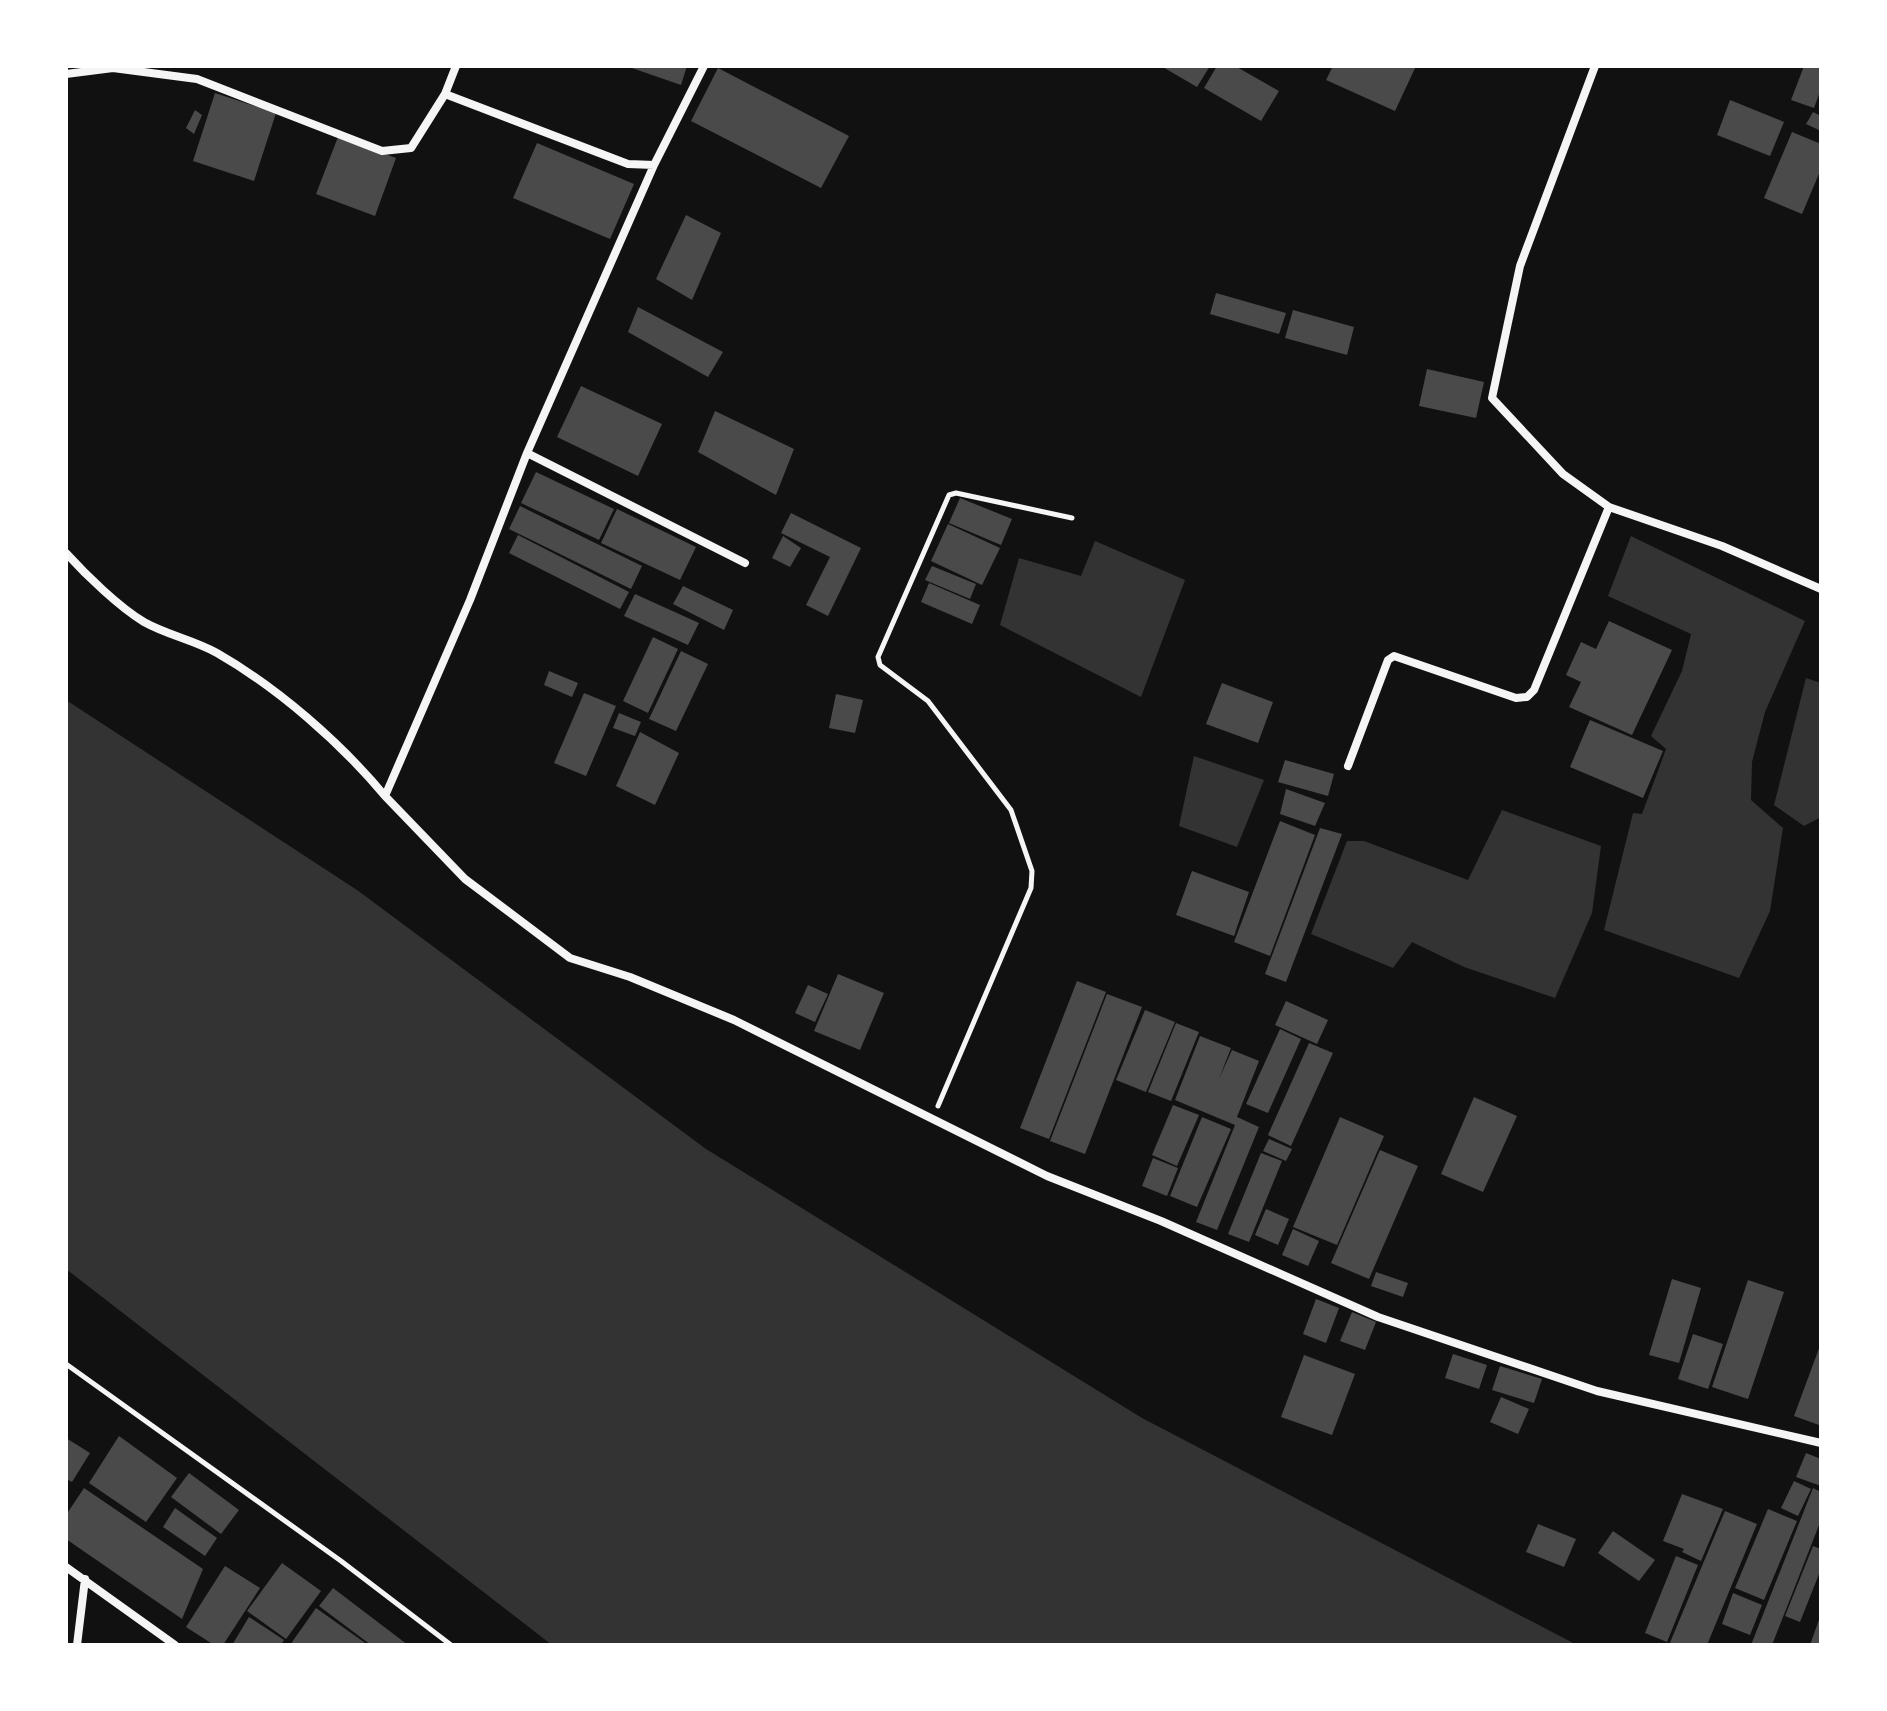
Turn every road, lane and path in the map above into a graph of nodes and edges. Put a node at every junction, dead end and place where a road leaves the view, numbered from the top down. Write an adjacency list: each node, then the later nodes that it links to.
1 (456, 66): 5 (street)
2 (704, 66): 6 (street)
3 (1595, 66): 8 (street)
4 (66, 74): 5 (street)
5 (445, 94): 6 (street)
6 (654, 165): 7 (street)
7 (527, 453): 11 (street); 14 (street)
8 (1609, 507): 12 (street); 13 (street)
9 (1072, 518): 15 (path)
10 (66, 553): 14 (street)
11 (745, 563)
12 (1821, 589)
13 (1348, 766)
14 (385, 796): 15 (street)
15 (933, 1118): 17 (street)
16 (66, 1364): 22 (path)
17 (1821, 1443)
18 (66, 1567): 19 (street)
19 (85, 1579): 20 (street); 21 (street)
20 (77, 1645)
21 (175, 1645)
22 (451, 1645)

